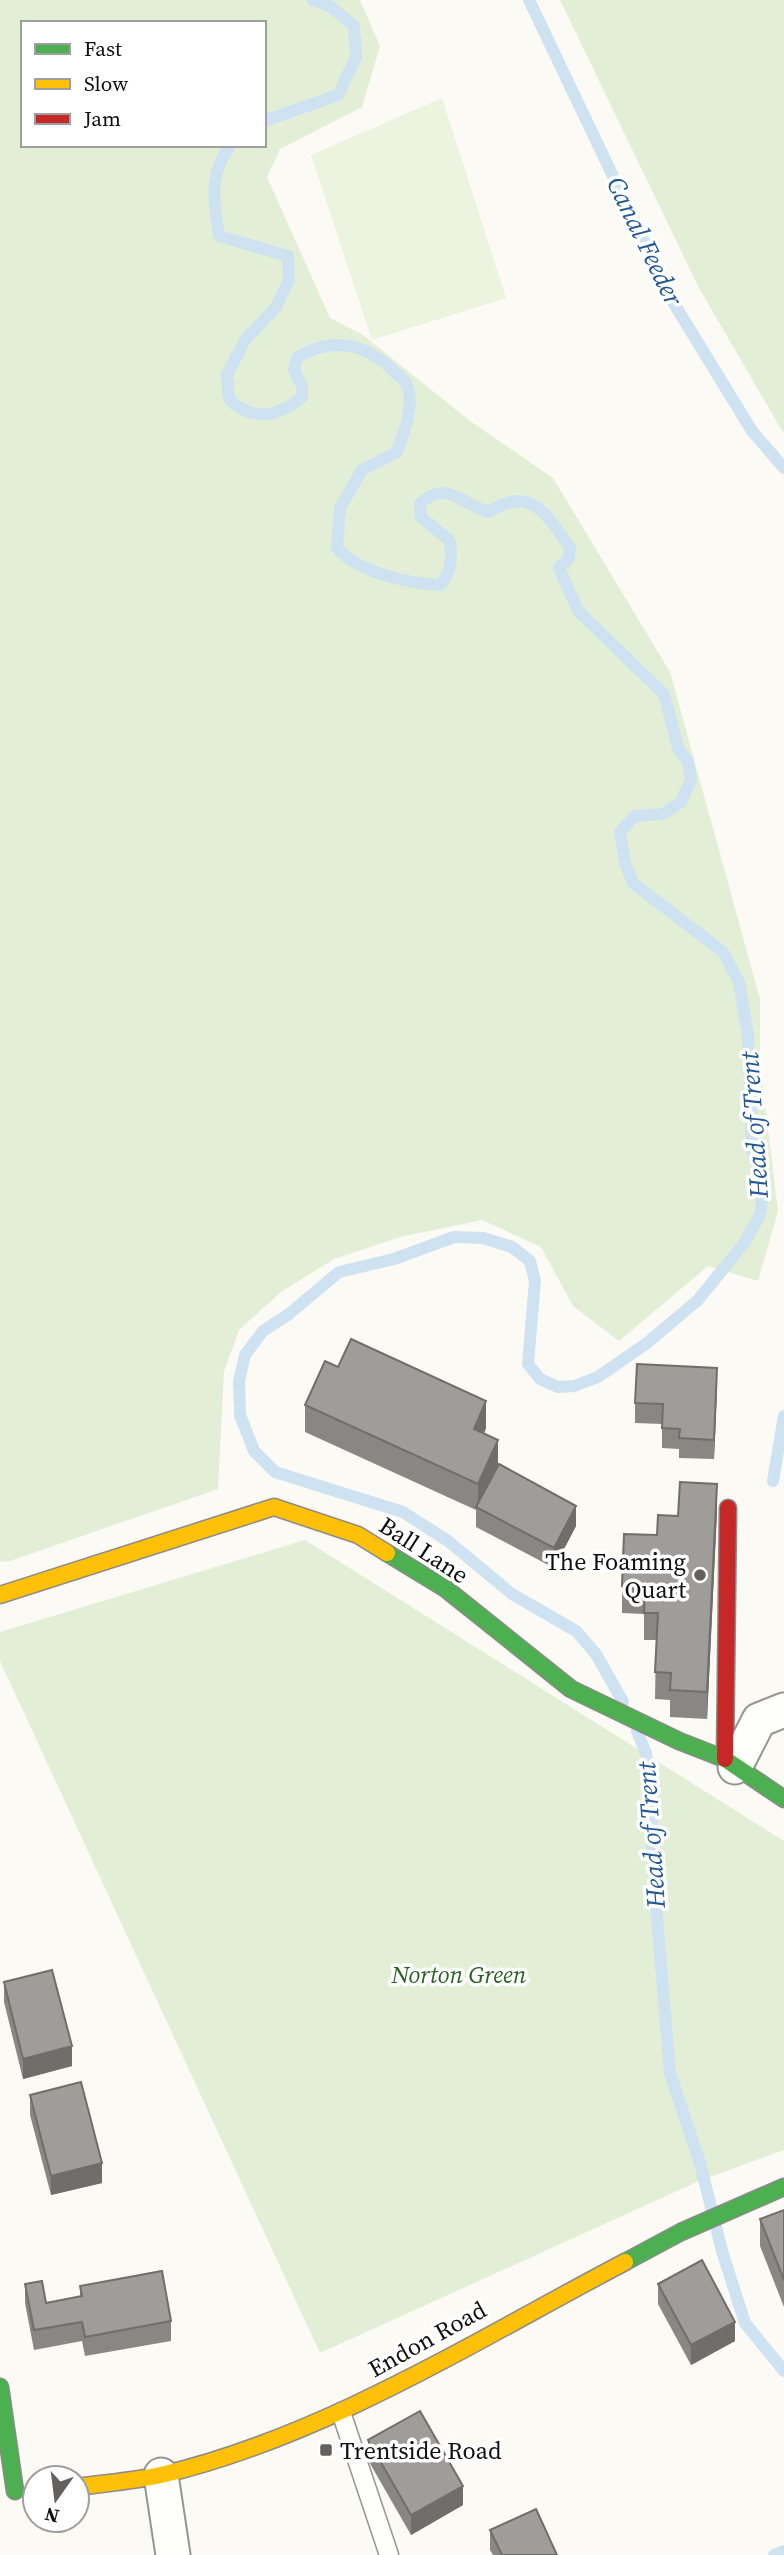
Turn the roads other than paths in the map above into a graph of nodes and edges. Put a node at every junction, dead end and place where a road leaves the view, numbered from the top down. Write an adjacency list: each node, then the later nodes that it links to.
1 (728, 1508): 4 (street)
2 (0, 1595): 4 (street, Ball Lane)
3 (784, 1710): 4 (street)
4 (730, 1763): 5 (street, Ball Lane)
5 (784, 1799)
6 (784, 2187): 8 (street, Endon Road)
7 (0, 2387): 11 (street)
8 (341, 2412): 9 (street, Endon Road); 13 (lane)
9 (161, 2475): 10 (street, Endon Road); 12 (street)
10 (91, 2485)
11 (8, 2491)
12 (173, 2555)
13 (389, 2555)

